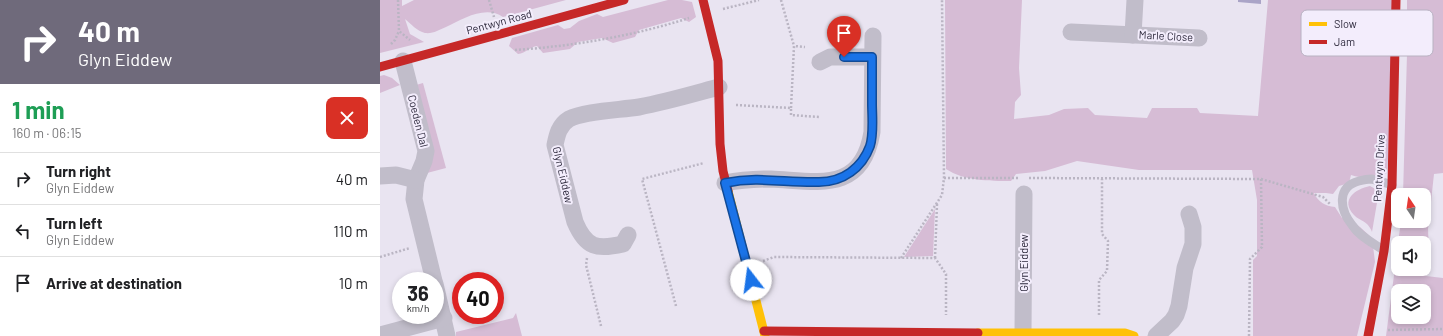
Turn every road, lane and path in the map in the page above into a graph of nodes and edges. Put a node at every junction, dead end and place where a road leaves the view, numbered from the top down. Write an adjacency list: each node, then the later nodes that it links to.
1 (398, 0): 18 (path)
2 (488, 0): 12 (path)
3 (624, 0): 24 (street, Pentwyn Road)
4 (703, 0): 27 (street)
5 (759, 0): 10 (path)
6 (781, 0): 19 (path)
7 (942, 0): 33 (path)
8 (1135, 0): 15 (street, Marle Close)
9 (1396, 0): 11 (street, Pentwyn Drive)
10 (720, 9)
11 (1396, 10)
12 (495, 19)
13 (686, 19): 21 (path)
14 (1071, 32): 15 (street, Marle Close)
15 (1132, 35): 17 (street, Marle Close)
16 (873, 36): 23 (street)
17 (1199, 38)
18 (414, 43)
19 (794, 46): 20 (path); 29 (path)
20 (805, 47)
21 (512, 51)
22 (1395, 56): 38 (street, Pentwyn Drive)
23 (872, 57): 25 (street); 37 (street)
24 (403, 61): 26 (street, Pentwyn Road); 36 (street, Coeden Dal)
25 (820, 62)
26 (380, 67)
27 (719, 87): 28 (street); 44 (street, Glyn Eiddew)
28 (720, 104): 29 (path); 31 (street)
29 (791, 108): 30 (path)
30 (819, 117)
31 (720, 158): 37 (street); 52 (path)
32 (380, 176): 36 (street)
33 (944, 178): 34 (path); 40 (path)
34 (1102, 179): 35 (path); 60 (path)
35 (1261, 179): 41 (path); 67 (path)
36 (416, 180): 45 (street, Coeden Dal)
37 (725, 183): 50 (street)
38 (1392, 185): 46 (street, Pentwyn Drive); 46 (lane)
39 (1024, 194): 59 (street, Glyn Eiddew)
40 (937, 204): 48 (path); 49 (path)
41 (1331, 206)
42 (1189, 214): 66 (street)
43 (628, 235): 44 (street)
44 (589, 243): 55 (path)
45 (425, 244): 47 (path); 51 (street, Coeden Dal)
46 (1384, 251): 68 (street, Pentwyn Drive)
47 (380, 257)
48 (901, 258): 49 (path); 50 (path)
49 (935, 258): 58 (path)
50 (748, 267): 61 (street)
51 (432, 272)
52 (676, 306)
53 (444, 318): 64 (street)
54 (421, 324): 63 (street)
55 (601, 326)
56 (1443, 328): 57 (path)
57 (1385, 330)
58 (946, 333): 59 (street); 62 (street)
59 (1023, 333): 60 (street)
60 (1100, 333): 65 (street)
61 (765, 334): 62 (street)
62 (919, 334)
63 (380, 335)
64 (447, 336)
65 (1134, 336)
66 (1156, 336)
67 (1249, 336)
68 (1368, 336)

